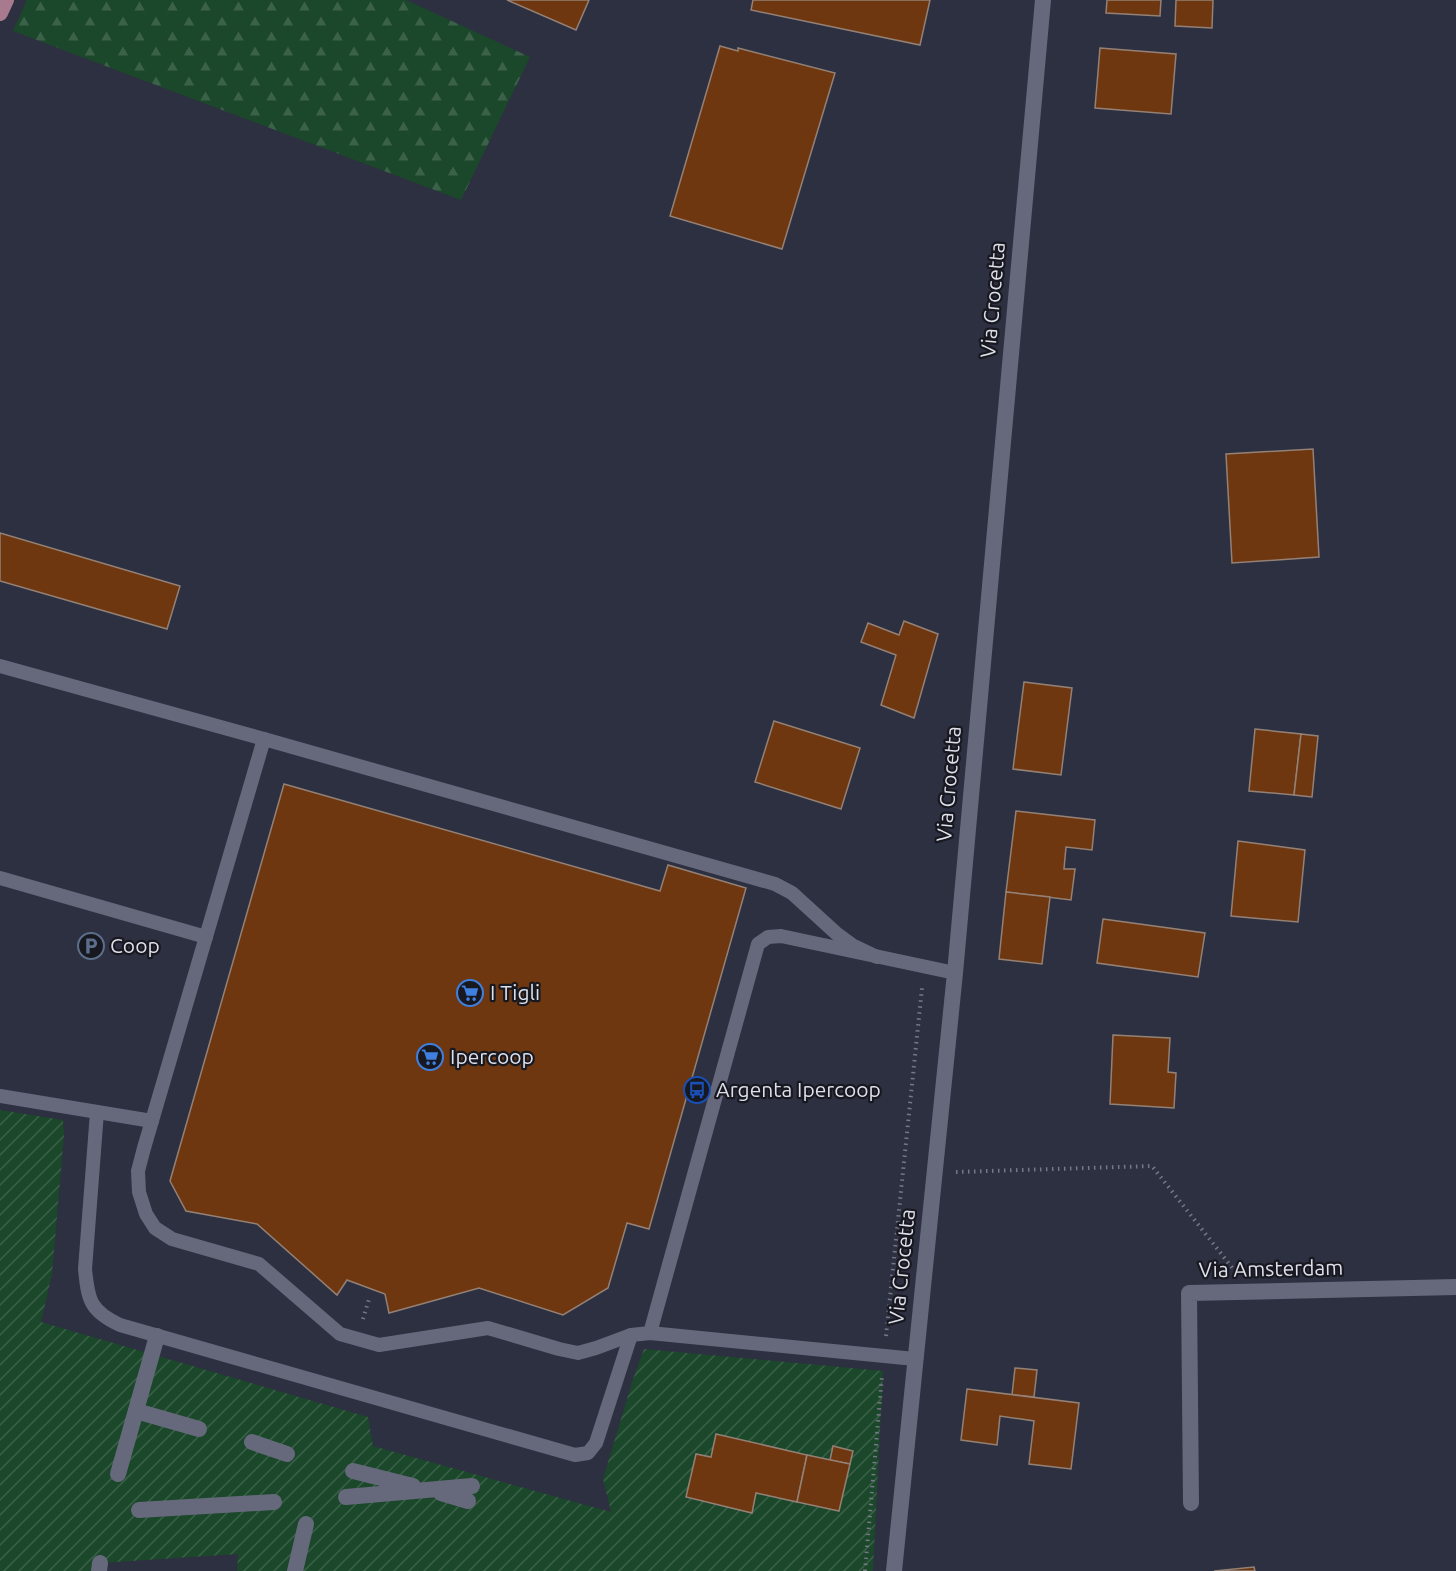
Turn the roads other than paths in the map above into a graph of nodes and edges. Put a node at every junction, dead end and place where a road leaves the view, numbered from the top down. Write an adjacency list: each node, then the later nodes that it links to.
1 (6, 0): 3 (main road)
2 (1043, 0): 9 (street, Via Crocetta)
3 (0, 13)
4 (0, 666): 5 (lane)
5 (264, 739): 7 (lane); 8 (lane)
6 (0, 878): 7 (lane)
7 (206, 938): 12 (lane)
8 (877, 957): 9 (lane); 14 (lane)
9 (955, 973): 17 (street, Via Crocetta)
10 (0, 1096): 11 (lane)
11 (97, 1112): 12 (lane); 16 (lane)
12 (152, 1121): 15 (lane)
13 (1456, 1287): 28 (street, Via Amsterdam)
14 (650, 1333): 15 (lane); 17 (lane)
15 (631, 1335): 16 (lane)
16 (157, 1336): 18 (street)
17 (915, 1359): 32 (street, Via Crocetta)
18 (136, 1411): 19 (street); 23 (street)
19 (199, 1429)
20 (252, 1442): 21 (street)
21 (287, 1454)
22 (353, 1471): 24 (street)
23 (118, 1474)
24 (428, 1490): 25 (street); 26 (street)
25 (470, 1494)
26 (346, 1497)
27 (274, 1502): 29 (street)
28 (1191, 1503)
29 (139, 1510)
30 (306, 1524): 31 (street)
31 (295, 1571)
32 (894, 1571)

